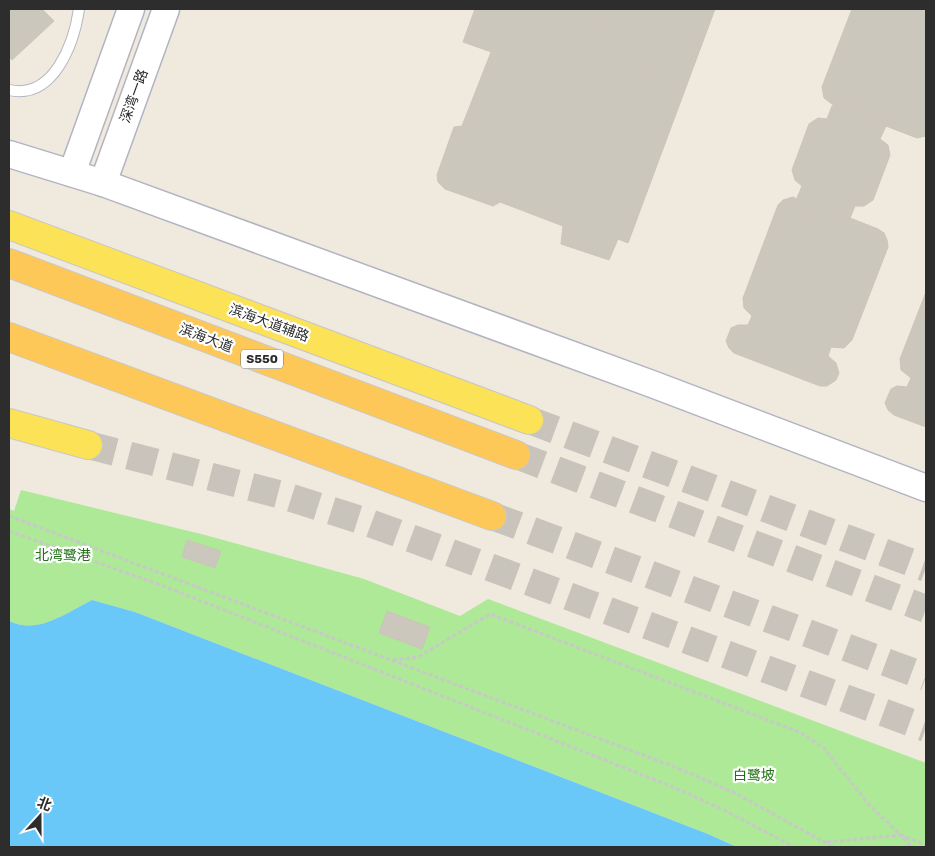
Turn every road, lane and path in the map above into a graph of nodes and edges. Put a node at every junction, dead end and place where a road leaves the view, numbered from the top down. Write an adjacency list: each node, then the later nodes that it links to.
1 (79, 9): 4 (lane)
2 (131, 9): 6 (street)
3 (166, 9): 7 (street, 深湾一路)
4 (9, 90)
5 (9, 154): 6 (street)
6 (72, 173): 7 (street)
7 (103, 183): 15 (street)
8 (9, 225): 11 (main road, 滨海大道辅路)
9 (9, 263): 14 (highway, 滨海大道 / S550)
10 (9, 337): 17 (highway)
11 (529, 420)
12 (9, 423): 13 (main road)
13 (88, 445)
14 (516, 455)
15 (926, 488)
16 (9, 516): 19 (path)
17 (492, 516)
18 (9, 531): 23 (path)
19 (393, 661): 20 (path); 21 (path)
20 (901, 836): 21 (path); 22 (path); 25 (path)
21 (827, 842): 24 (path)
22 (926, 845)
23 (794, 847)
24 (833, 847)
25 (911, 847)

